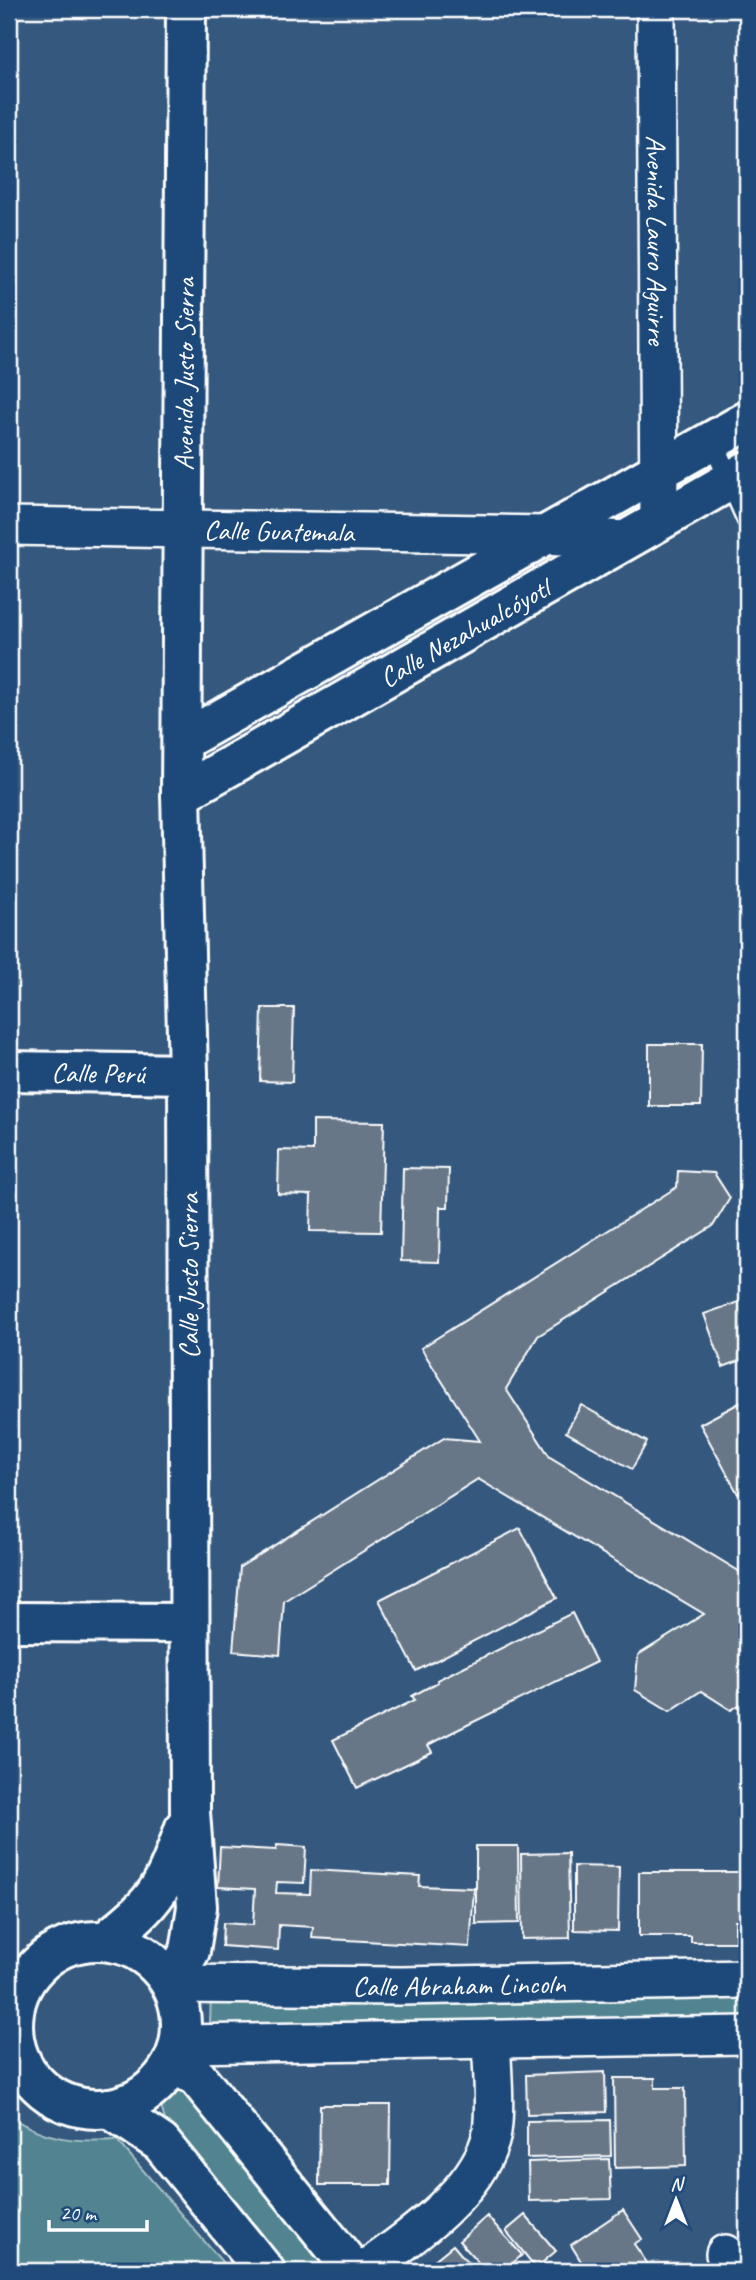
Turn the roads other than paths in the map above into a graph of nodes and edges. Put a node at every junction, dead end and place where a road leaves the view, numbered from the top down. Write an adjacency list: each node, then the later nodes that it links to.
1 (186, 9): 10 (main road, Avenida Justo Sierra)
2 (656, 9): 5 (street, Avenida Lauro Aguirre)
3 (747, 421): 4 (main road, Calle Nezahualcóyotl)
4 (712, 441): 5 (main road, Calle Nezahualcóyotl); 6 (lane)
5 (659, 472): 8 (street, Avenida Lauro Aguirre); 11 (main road, Calle Nezahualcóyotl)
6 (738, 476): 7 (lane); 8 (main road, Calle Nezahualcóyotl)
7 (747, 519)
8 (659, 521): 12 (main road, Calle Nezahualcóyotl)
9 (9, 526): 10 (street, Calle Guatemala)
10 (182, 528): 11 (street, Calle Guatemala); 13 (main road, Avenida Justo Sierra)
11 (547, 535): 12 (street, Calle Guatemala); 13 (main road, Calle Nezahualcóyotl)
12 (624, 540): 14 (main road, Calle Nezahualcóyotl)
13 (182, 741): 14 (main road, Calle Justo Sierra)
14 (181, 794): 16 (main road, Calle Justo Sierra)
15 (9, 1072): 16 (main road, Calle Perú)
16 (188, 1074): 18 (main road, Calle Justo Sierra)
17 (9, 1622): 18 (main road)
18 (188, 1623): 19 (main road, Calle Justo Sierra)
19 (190, 1812): 20 (main road); 22 (main road, Calle Justo Sierra)
20 (107, 1941): 22 (main road); 23 (main road)
21 (747, 1979): 22 (street, Calle Abraham Lincoln)
22 (172, 1983): 27 (main road)
23 (15, 1986): 26 (main road)
24 (747, 2035): 25 (street, Calle Abraham Lincoln)
25 (491, 2039): 27 (street, Calle Abraham Lincoln); 31 (street)
26 (12, 2043): 28 (main road)
27 (177, 2053): 28 (main road); 30 (main road)
28 (108, 2108): 29 (main road)
29 (265, 2271)
30 (354, 2271)
31 (364, 2271)

